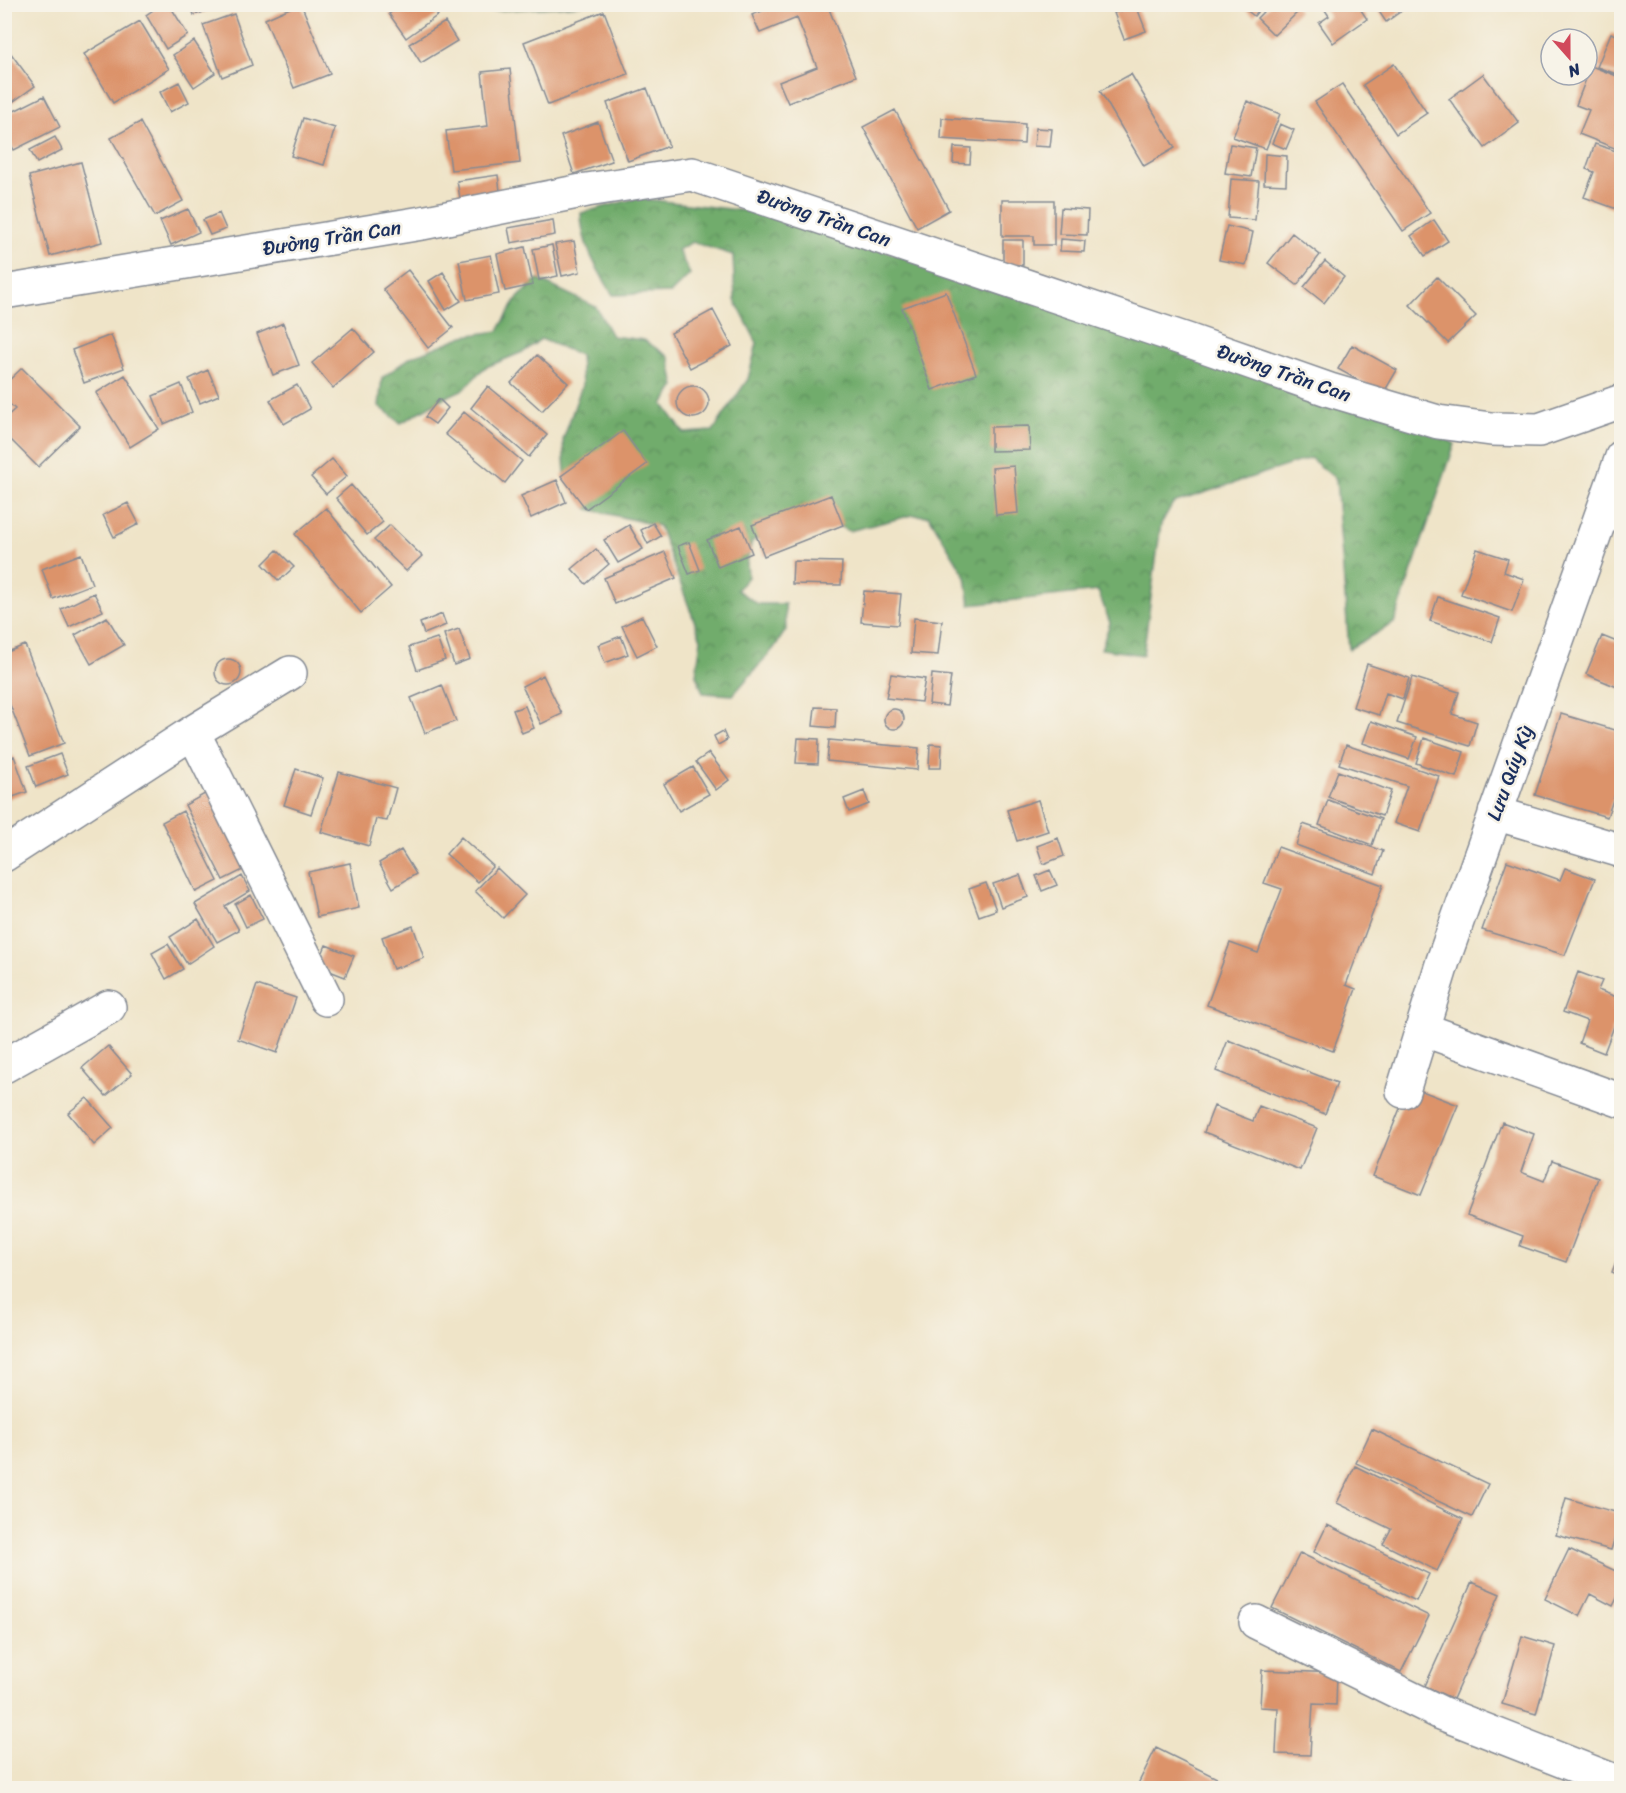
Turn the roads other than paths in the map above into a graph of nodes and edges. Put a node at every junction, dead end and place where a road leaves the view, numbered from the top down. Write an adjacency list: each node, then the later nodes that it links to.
1 (4, 292): 2 (street, Đường Trần Can)
2 (1622, 401)
3 (1622, 457): 4 (street, Lưu Qúy Kỳ)
4 (1608, 535): 7 (street, Lưu Qúy Kỳ)
5 (290, 673): 6 (street)
6 (193, 732): 9 (street); 10 (street)
7 (1495, 813): 8 (street); 12 (street, Lưu Qúy Kỳ)
8 (1622, 851)
9 (4, 855)
10 (326, 999)
11 (108, 1007): 13 (street)
12 (1422, 1029): 14 (street, Lưu Qúy Kỳ); 15 (street)
13 (6, 1058)
14 (1403, 1091)
15 (1622, 1101)
16 (1256, 1622): 17 (street)
17 (1622, 1784)

